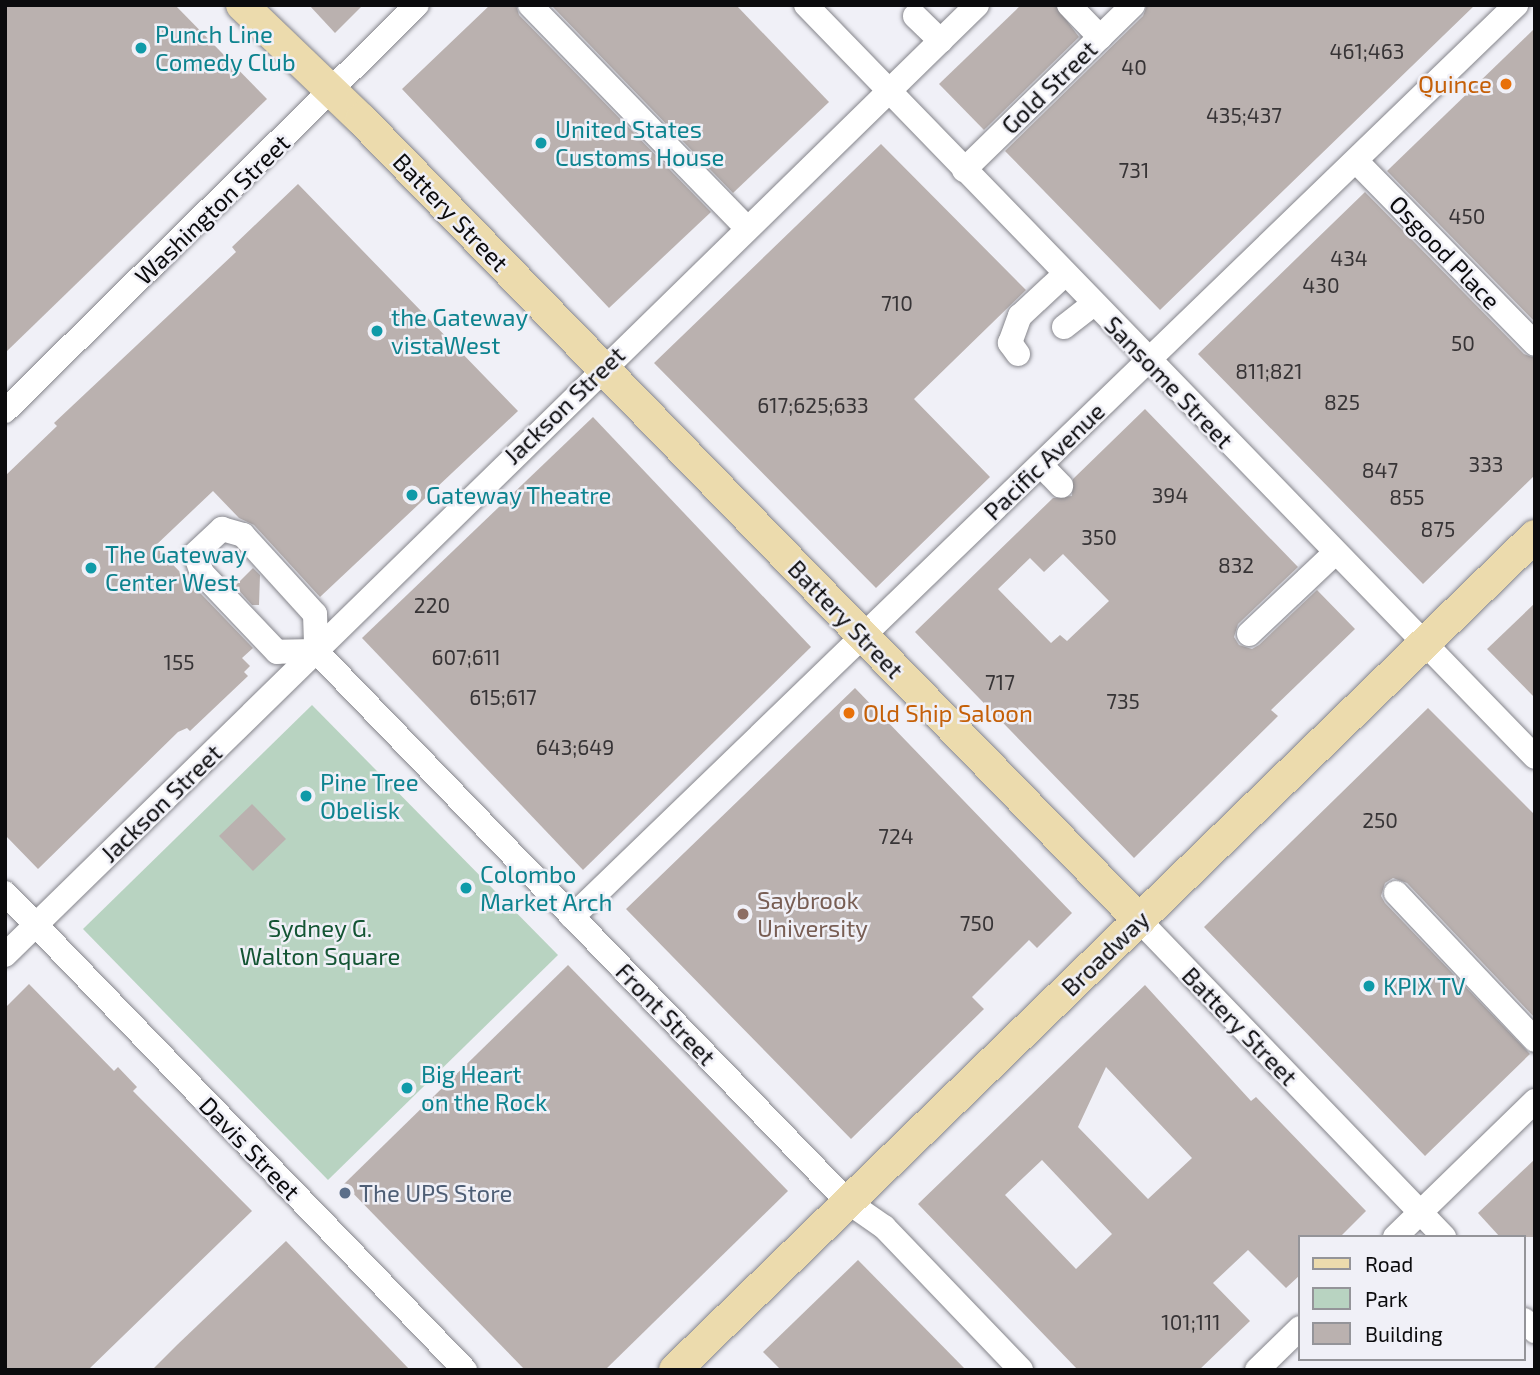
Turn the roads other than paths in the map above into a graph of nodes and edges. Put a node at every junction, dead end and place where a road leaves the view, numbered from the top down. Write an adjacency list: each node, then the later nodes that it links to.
1 (242, 5): 13 (main road, Battery Street)
2 (417, 5): 13 (street, Washington Street)
3 (530, 5): 16 (street)
4 (806, 5): 12 (street, Sansome Street)
5 (977, 5): 11 (street, Jackson Street)
6 (1069, 5): 10 (street)
7 (1133, 5): 10 (street, Gold Street)
8 (1516, 5): 14 (street, Pacific Avenue)
9 (915, 16): 11 (street)
10 (1100, 37): 15 (street, Gold Street)
11 (941, 41): 12 (street, Jackson Street)
12 (888, 91): 15 (street, Sansome Street); 16 (street, Jackson Street)
13 (330, 92): 23 (main road, Battery Street); 24 (street, Washington Street)
14 (1356, 161): 20 (street, Osgood Place); 22 (street, Pacific Avenue)
15 (964, 170): 17 (street, Sansome Street)
16 (747, 228): 23 (street, Jackson Street)
17 (1065, 274): 18 (street, Sansome Street); 21 (street)
18 (1093, 304): 19 (street); 22 (street, Sansome Street)
19 (1064, 327)
20 (1535, 344)
21 (1018, 354)
22 (1148, 361): 25 (street, Pacific Avenue); 28 (street, Sansome Street)
23 (602, 368): 30 (main road, Battery Street); 32 (street, Jackson Street)
24 (5, 411)
25 (1041, 465): 26 (street); 30 (street, Pacific Avenue)
26 (1061, 486)
27 (1535, 536): 31 (main road, Broadway)
28 (1335, 553): 29 (street); 31 (street, Sansome Street)
29 (1249, 634)
30 (864, 637): 36 (street, Pacific Avenue); 37 (main road, Battery Street)
31 (1425, 643): 33 (street, Sansome Street); 37 (main road, Broadway)
32 (316, 651): 32 (street); 36 (street, Front Street); 38 (street, Jackson Street)
33 (1535, 757)
34 (5, 893): 38 (street, Davis Street)
35 (1396, 893): 40 (street)
36 (572, 917): 42 (street, Front Street)
37 (1139, 920): 42 (main road, Broadway); 43 (street, Battery Street)
38 (36, 925): 39 (street, Jackson Street); 47 (street, Davis Street)
39 (5, 955)
40 (1535, 1040)
41 (1535, 1101): 43 (street)
42 (848, 1202): 48 (main road, Broadway); 49 (street, Front Street)
43 (1420, 1212): 44 (street); 45 (street, Battery Street)
44 (1397, 1235)
45 (1442, 1235)
46 (1298, 1330): 50 (street)
47 (465, 1370)
48 (675, 1370)
49 (1021, 1370)
50 (1257, 1370)

